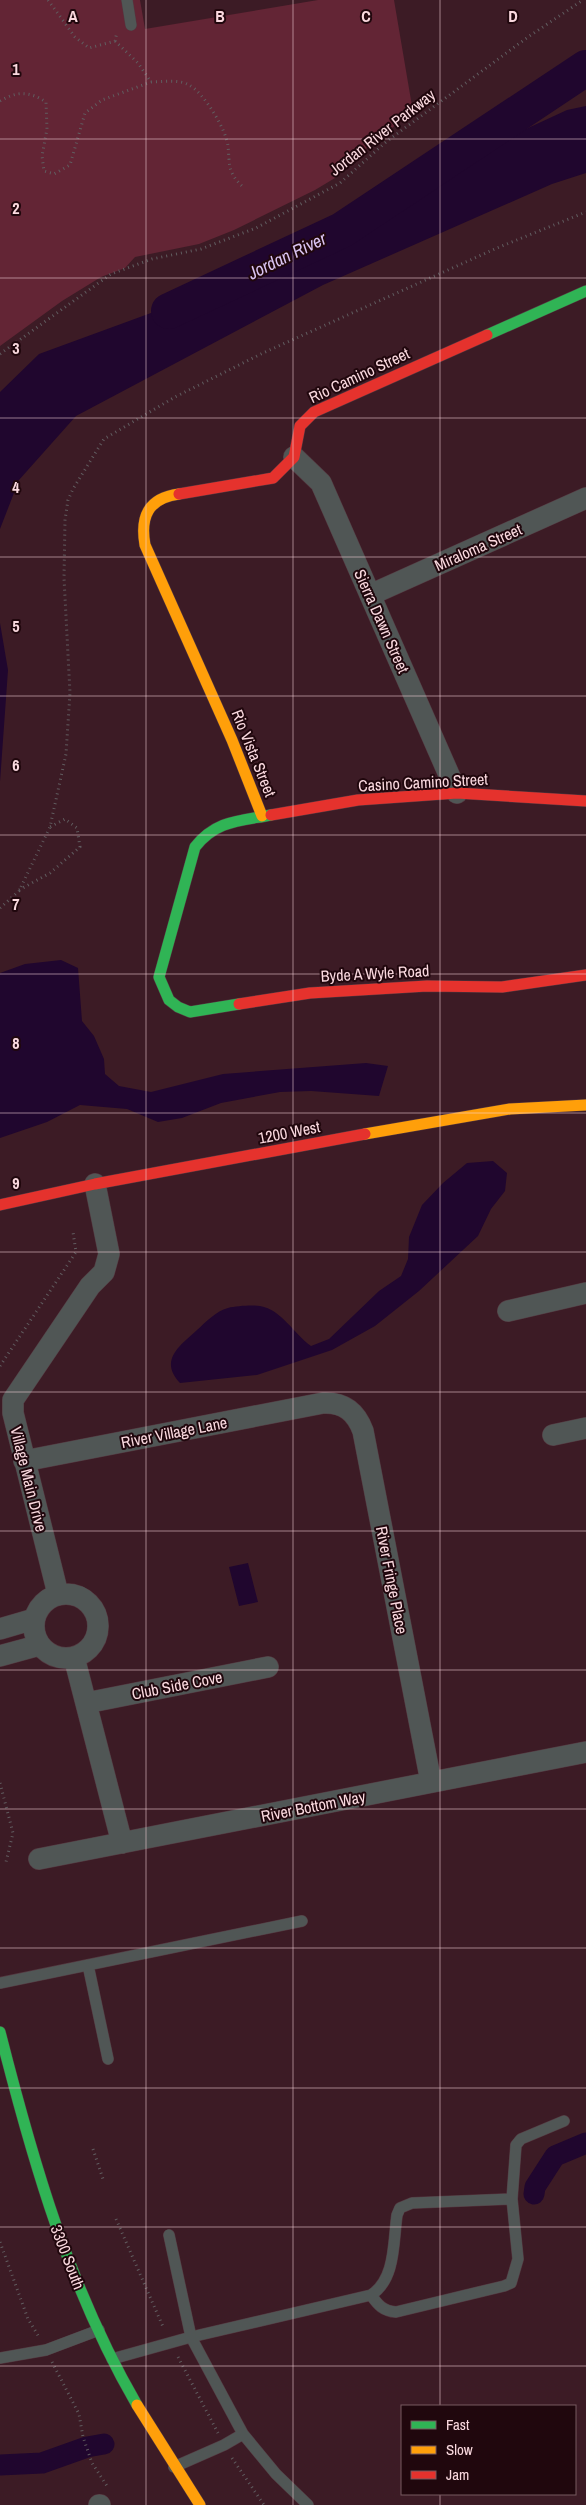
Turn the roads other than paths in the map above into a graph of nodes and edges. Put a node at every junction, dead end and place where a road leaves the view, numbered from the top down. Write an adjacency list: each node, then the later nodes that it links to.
1 (127, 0): 2 (lane)
2 (131, 25)
3 (586, 291): 4 (street, Rio Camino Street)
4 (294, 458): 6 (street, Sierra Dawn Street); 9 (street, Rio Vista Street)
5 (586, 498): 6 (street, Miraloma Street)
6 (370, 595): 7 (street, Sierra Dawn Street)
7 (457, 793): 8 (street, Casino Camino Street); 9 (street, Casino Camino Street)
8 (586, 801)
9 (262, 816): 11 (street, Rio Vista Street)
10 (586, 975): 11 (street, Byde A Wyle Road)
11 (169, 1000)
12 (586, 1105): 13 (street, 1200 West)
13 (95, 1184): 14 (street, 1200 West); 20 (street, Village Main Drive)
14 (0, 1205)
15 (586, 1293): 16 (street)
16 (508, 1311)
17 (323, 1403): 20 (street, River Village Lane); 30 (street, River Fringe Place)
18 (586, 1428): 19 (street)
19 (553, 1436)
20 (24, 1461): 21 (street, Village Main Drive)
21 (58, 1594): 22 (street); 26 (street)
22 (34, 1619): 23 (street); 24 (street)
23 (0, 1629)
24 (40, 1645): 25 (street); 26 (street)
25 (0, 1656)
26 (74, 1657): 28 (street)
27 (268, 1667): 28 (street, Club Side Cove)
28 (86, 1703): 31 (street)
29 (586, 1752): 30 (street, River Bottom Way)
30 (431, 1782): 31 (street, River Bottom Way)
31 (122, 1843): 32 (street, River Bottom Way)
32 (39, 1859)
33 (302, 1921): 34 (lane)
34 (88, 1965): 35 (lane); 37 (lane)
35 (0, 1983)
36 (0, 2032): 42 (street, 3300 South)
37 (108, 2059)
38 (564, 2121): 39 (lane)
39 (512, 2199): 41 (lane); 41 (lane)
40 (169, 2235): 43 (lane)
41 (370, 2295): 43 (lane)
42 (99, 2330): 44 (lane); 45 (street, 3300 South)
43 (191, 2337): 45 (lane); 46 (lane)
44 (0, 2358)
45 (112, 2359): 47 (street, 3300 South)
46 (243, 2434): 47 (lane); 49 (lane)
47 (172, 2467): 48 (street, 3300 South)
48 (200, 2505)
49 (308, 2505)

